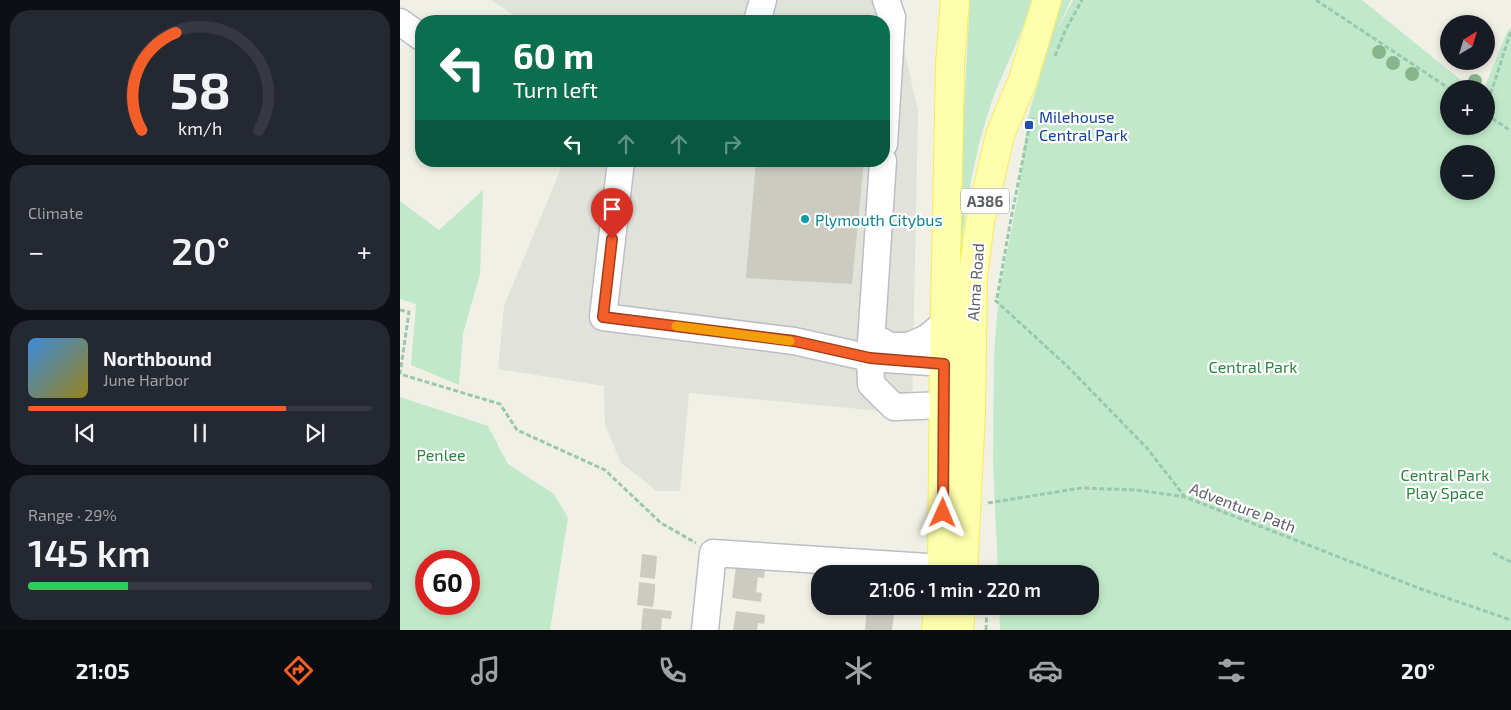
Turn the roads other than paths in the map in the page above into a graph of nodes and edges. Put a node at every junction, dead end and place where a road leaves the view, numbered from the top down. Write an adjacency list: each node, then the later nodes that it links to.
1 (762, 0): 6 (street)
2 (886, 0): 9 (street)
3 (941, 0): 10 (main road, Alma Road / A386)
4 (955, 0): 10 (main road, Alma Road / A386)
5 (1047, 0): 15 (main road, Alma Road / A386)
6 (758, 15)
7 (400, 22): 8 (street)
8 (415, 33)
9 (890, 49)
10 (950, 64): 13 (main road, Alma Road / A386)
11 (620, 167): 16 (street)
12 (883, 167): 14 (street)
13 (945, 323): 14 (street); 17 (main road, Alma Road / A386)
14 (872, 330): 16 (street)
15 (971, 354): 17 (street); 19 (main road, Alma Road / A386)
16 (870, 358): 17 (street); 18 (street)
17 (944, 364): 18 (main road, Alma Road / A386)
18 (944, 404): 19 (street); 21 (main road, Alma Road / A386)
19 (970, 411): 22 (main road, Alma Road / A386)
20 (862, 565): 25 (street)
21 (949, 565)
22 (952, 565)
23 (938, 615): 26 (main road)
24 (960, 615): 27 (main road)
25 (705, 630)
26 (936, 630)
27 (958, 630)

